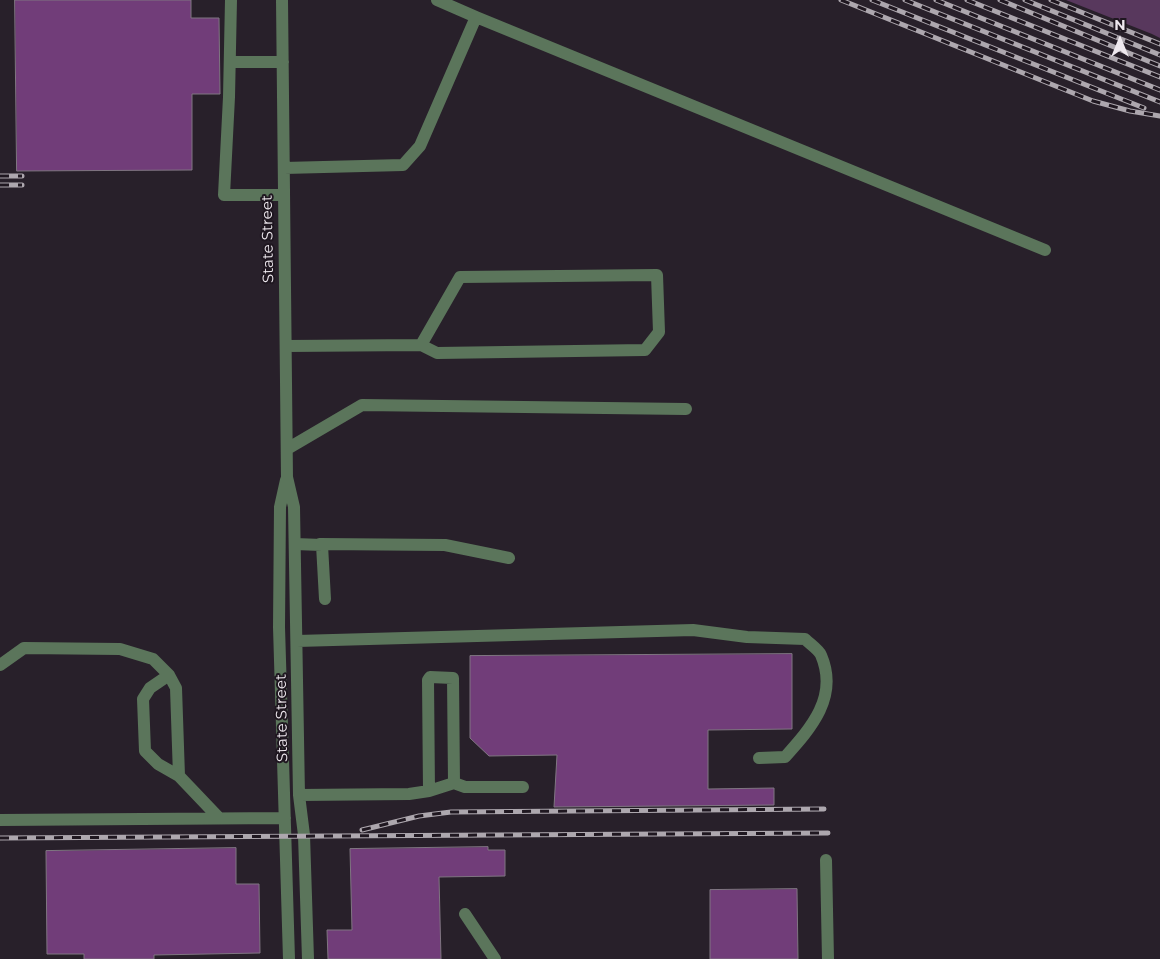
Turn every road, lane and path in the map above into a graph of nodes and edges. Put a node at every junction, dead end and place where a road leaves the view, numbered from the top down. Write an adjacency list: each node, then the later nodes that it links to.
1 (231, 0): 5 (street)
2 (282, 0): 6 (street, State Street)
3 (437, 0): 4 (street)
4 (476, 17): 7 (street); 9 (street)
5 (230, 62): 6 (street); 8 (street)
6 (283, 62): 7 (street, State Street)
7 (284, 168): 8 (street, State Street)
8 (284, 195): 11 (street, State Street)
9 (1045, 250)
10 (421, 345): 10 (street); 11 (street)
11 (286, 346): 13 (street, State Street)
12 (686, 409): 13 (street)
13 (287, 449): 14 (street, State Street)
14 (287, 477): 15 (street, State Street); 29 (street, State Street)
15 (295, 544): 16 (street); 19 (street, State Street)
16 (320, 544): 17 (street); 18 (street)
17 (508, 558)
18 (325, 599)
19 (297, 641): 22 (street); 27 (street, State Street)
20 (0, 665): 21 (street)
21 (169, 675): 23 (street); 23 (street)
22 (759, 758)
23 (179, 776): 28 (street)
24 (454, 783): 25 (street); 26 (street); 26 (street)
25 (523, 787)
26 (429, 791): 27 (street)
27 (299, 795): 34 (street, State Street)
28 (218, 818): 29 (street); 30 (street)
29 (285, 818): 33 (street, State Street)
30 (0, 820)
31 (826, 860): 36 (street)
32 (465, 914): 35 (street)
33 (289, 959)
34 (308, 959)
35 (495, 959)
36 (828, 959)

